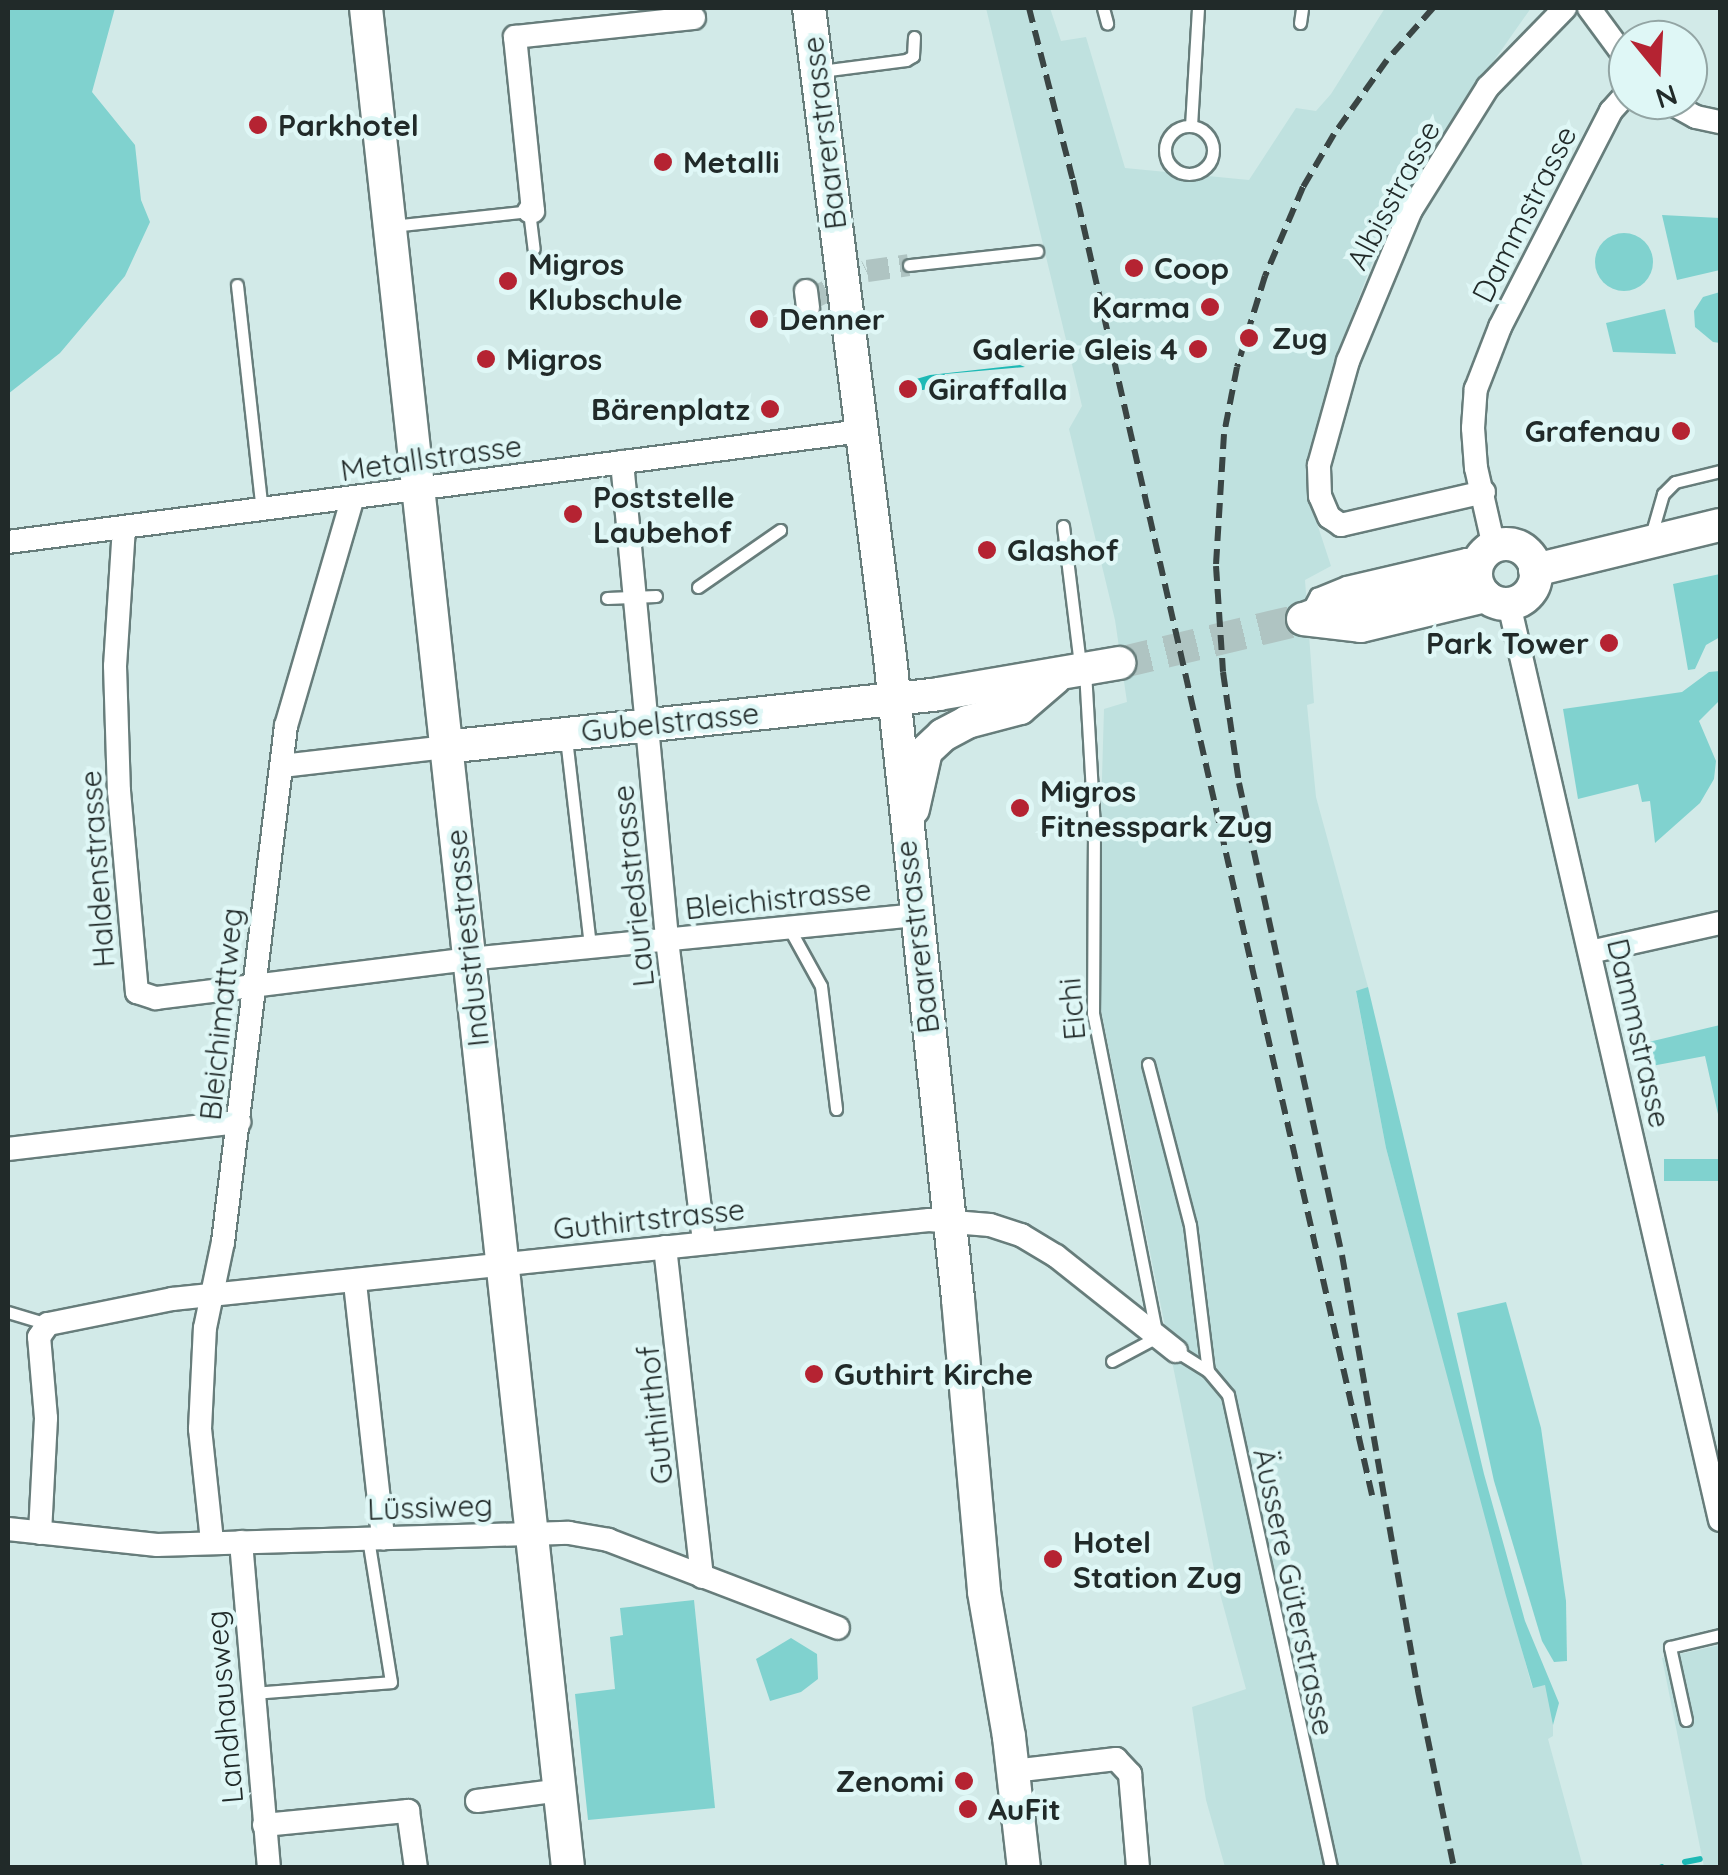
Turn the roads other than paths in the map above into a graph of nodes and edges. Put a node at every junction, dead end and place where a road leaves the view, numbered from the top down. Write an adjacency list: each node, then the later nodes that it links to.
1 (366, 8): 17 (street, Industriestrasse)
2 (809, 8): 13 (street, Baarerstrasse)
3 (1104, 8): 9 (lane)
4 (1198, 8): 15 (lane)
5 (1302, 8): 10 (lane)
6 (1565, 8): 26 (street, Albisstrasse)
7 (1589, 8): 11 (street)
8 (694, 18): 16 (street)
9 (1107, 23)
10 (1300, 23)
11 (1608, 33)
12 (914, 37): 13 (lane)
13 (817, 72): 22 (street, Baarerstrasse)
14 (1608, 117): 26 (street, Dammstrasse)
15 (1191, 126): 15 (lane)
16 (529, 211): 17 (lane); 18 (lane)
17 (388, 226): 25 (street, Industriestrasse)
18 (534, 249)
19 (1038, 250): 20 (lane)
20 (910, 265)
21 (236, 285): 28 (lane)
22 (862, 431): 23 (street, Metallstrasse); 43 (street, Baarerstrasse)
23 (622, 462): 25 (street, Metallstrasse); 39 (street, Lauriedstrasse)
24 (1720, 471): 34 (lane)
25 (417, 490): 27 (street, Metallstrasse); 46 (street, Industriestrasse)
26 (1484, 492): 36 (street, Dammstrasse)
27 (352, 500): 28 (street, Metallstrasse); 47 (street, Bleichimattweg)
28 (262, 510): 31 (street, Metallstrasse)
29 (1720, 524): 34 (street)
30 (1063, 526): 42 (lane, Eichi)
31 (124, 527): 33 (street, Metallstrasse); 56 (street, Haldenstrasse)
32 (780, 530): 37 (lane)
33 (8, 542)
34 (1649, 542): 35 (street)
35 (1535, 570): 36 (street); 36 (street)
36 (1489, 575): 40 (street); 54 (street, Dammstrasse)
37 (698, 587)
38 (607, 598): 39 (lane)
39 (646, 598): 44 (street, Lauriedstrasse)
40 (1304, 619)
41 (1120, 663): 42 (street, Gubelstrasse)
42 (1075, 673): 43 (street, Gubelstrasse); 48 (street, Gubelstrasse); 69 (lane, Eichi)
43 (892, 698): 44 (street, Gubelstrasse); 48 (street, Baarerstrasse)
44 (648, 725): 45 (street, Gubelstrasse); 52 (street, Lauriedstrasse)
45 (565, 734): 46 (street, Gubelstrasse); 53 (lane)
46 (446, 748): 47 (street, Gubelstrasse); 55 (street, Industriestrasse)
47 (282, 766): 56 (street, Bleichimattweg)
48 (908, 858): 49 (street, Baarerstrasse)
49 (915, 915): 51 (street, Bleichistrasse); 61 (street, Baarerstrasse)
50 (1720, 923): 54 (street)
51 (789, 928): 52 (street, Bleichistrasse); 58 (lane)
52 (667, 940): 53 (street, Bleichistrasse); 62 (street, Lauriedstrasse)
53 (590, 947): 55 (street, Bleichistrasse)
54 (1590, 952): 72 (street, Dammstrasse)
55 (468, 959): 56 (street, Haldenstrasse); 64 (street, Industriestrasse)
56 (252, 984): 59 (street, Bleichimattweg)
57 (1148, 1064): 71 (lane)
58 (836, 1110)
59 (239, 1122): 60 (street); 66 (street, Bleichimattweg)
60 (8, 1148)
61 (949, 1222): 62 (street, Guthirtstrasse); 69 (street, Guthirtstrasse); 85 (street, Baarerstrasse)
62 (704, 1243): 63 (street, Guthirtstrasse)
63 (664, 1247): 64 (street, Guthirtstrasse); 80 (street, Guthirthof)
64 (502, 1265): 65 (street, Guthirtstrasse); 76 (street, Industriestrasse)
65 (355, 1282): 66 (street, Guthirtstrasse); 77 (street)
66 (212, 1294): 68 (street, Guthirtstrasse); 78 (street, Bleichimattweg)
67 (8, 1312): 68 (lane)
68 (48, 1324): 75 (street)
69 (1166, 1344): 70 (lane); 71 (lane, Äussere Güterstrasse)
70 (1112, 1360)
71 (1208, 1370): 94 (lane, Äussere Güterstrasse)
72 (1715, 1474): 73 (street, Dammstrasse)
73 (1720, 1520)
74 (8, 1529): 75 (street, Lüssiweg)
75 (40, 1532): 78 (street, Lüssiweg)
76 (531, 1536): 77 (street, Lüssiweg); 80 (street, Lüssiweg); 86 (street, Industriestrasse)
77 (376, 1539): 79 (street, Lüssiweg); 83 (lane)
78 (212, 1541): 79 (street, Lüssiweg)
79 (240, 1542): 83 (street, Landhausweg)
80 (702, 1577): 81 (street, Lüssiweg)
81 (838, 1628)
82 (1720, 1635): 84 (lane)
83 (252, 1692): 88 (street, Landhausweg)
84 (1686, 1720)
85 (1013, 1771): 92 (street, Baarerstrasse); 93 (street)
86 (560, 1790): 87 (street); 91 (street, Industriestrasse)
87 (477, 1801)
88 (264, 1825): 89 (street, Landhausweg); 90 (street)
89 (268, 1868)
90 (416, 1868)
91 (568, 1868)
92 (1024, 1868)
93 (1138, 1868)
94 (1331, 1868)

